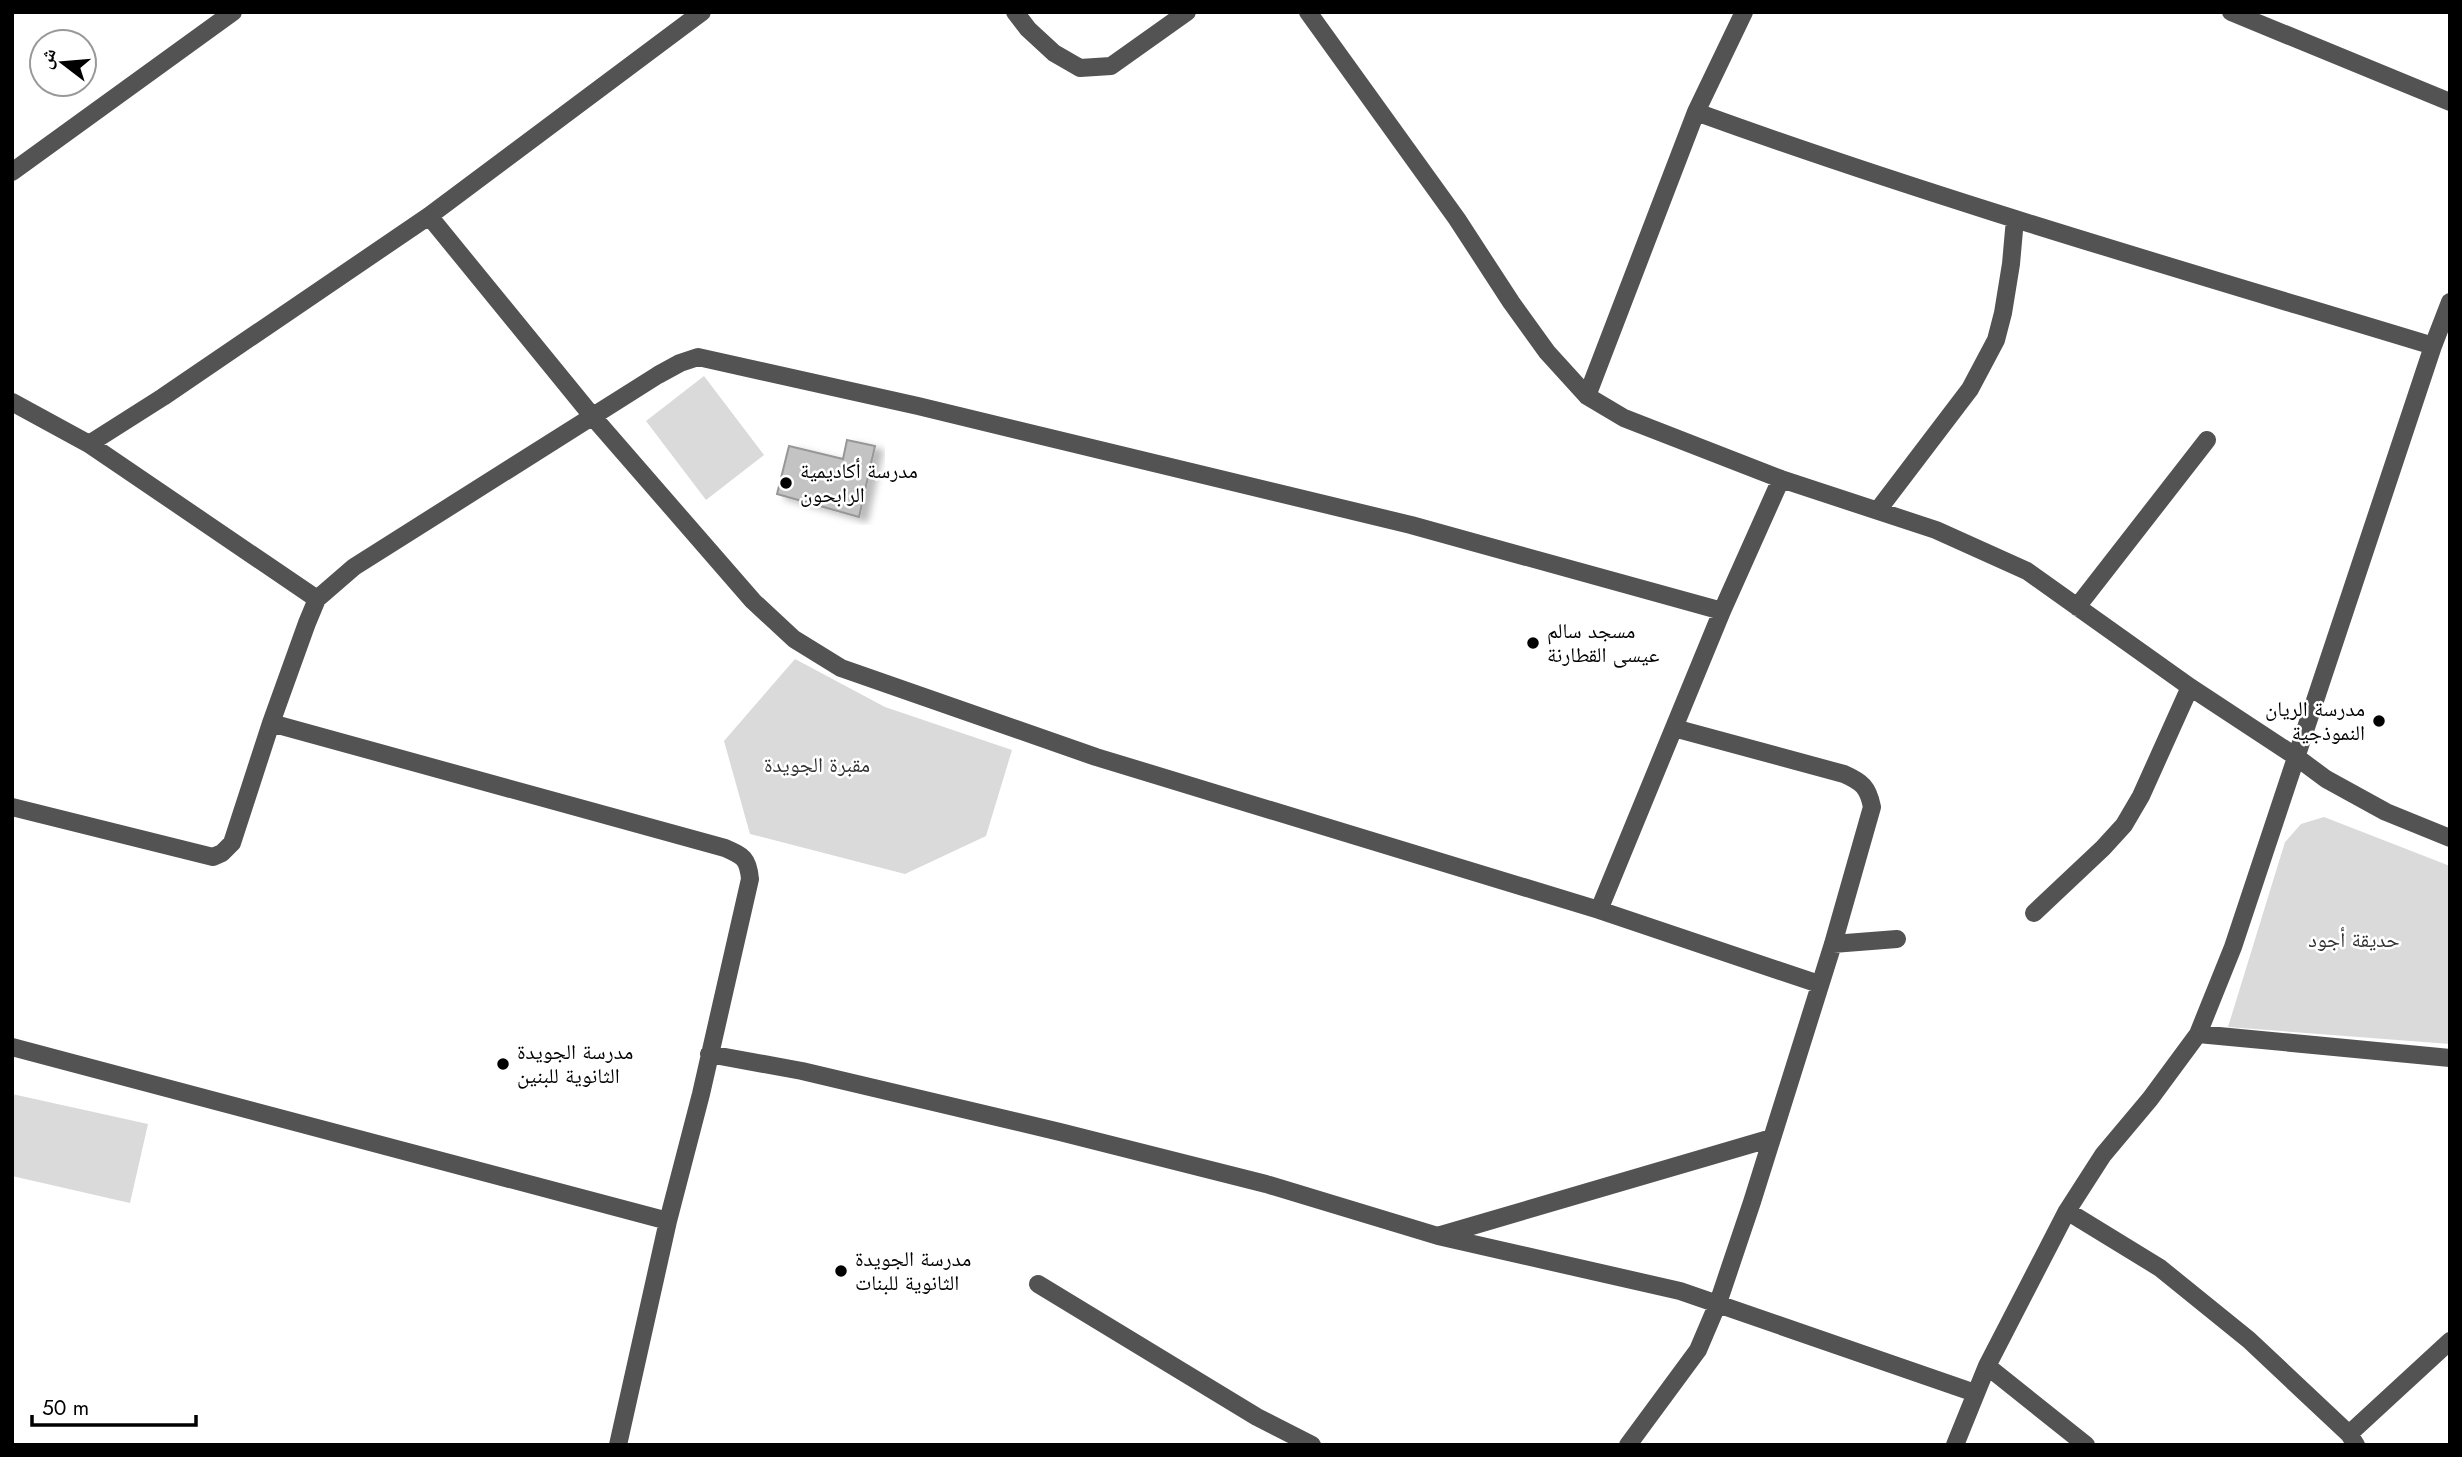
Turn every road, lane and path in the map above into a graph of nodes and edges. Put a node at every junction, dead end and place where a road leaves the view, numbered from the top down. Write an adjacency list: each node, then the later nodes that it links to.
1 (233, 12): 10 (street)
2 (702, 12): 11 (street)
3 (1015, 12): 4 (street)
4 (1187, 12)
5 (1308, 12): 15 (street)
6 (1744, 12): 9 (street)
7 (2231, 12): 8 (street)
8 (2450, 102)
9 (1696, 112): 12 (street); 15 (street)
10 (12, 172)
11 (429, 216): 17 (street); 19 (street)
12 (2015, 219): 14 (street); 21 (street)
13 (2450, 302): 14 (street)
14 (2433, 346): 28 (street)
15 (1587, 396): 20 (street)
16 (12, 402): 19 (street)
17 (593, 416): 22 (street); 24 (street); 31 (street)
18 (2207, 440): 23 (street)
19 (89, 444): 22 (street)
20 (1781, 479): 21 (street); 24 (street)
21 (1878, 510): 23 (street)
22 (317, 599): 26 (street)
23 (2077, 607): 25 (street)
24 (1722, 611): 27 (street)
25 (2190, 687): 28 (street); 32 (street)
26 (271, 723): 29 (street); 38 (street)
27 (1674, 728): 31 (street); 34 (street)
28 (2295, 756): 30 (street); 36 (street)
29 (12, 807)
30 (2450, 838)
31 (1599, 909): 35 (street)
32 (2034, 913)
33 (1897, 939): 34 (street)
34 (1833, 944): 35 (street)
35 (1819, 984): 40 (street)
36 (2198, 1034): 39 (street); 41 (street)
37 (12, 1047): 42 (street)
38 (709, 1054): 42 (street); 43 (street)
39 (2450, 1058)
40 (1772, 1138): 43 (street); 45 (street)
41 (2067, 1211): 47 (street); 49 (street)
42 (668, 1221): 50 (street)
43 (1437, 1236): 45 (street)
44 (1038, 1284): 51 (street)
45 (1718, 1303): 48 (street); 52 (street)
46 (2450, 1341): 49 (street)
47 (1987, 1366): 48 (street); 54 (street)
48 (1975, 1392): 53 (street)
49 (2353, 1439)
50 (618, 1445)
51 (1312, 1445)
52 (1628, 1445)
53 (1955, 1445)
54 (2085, 1445)

